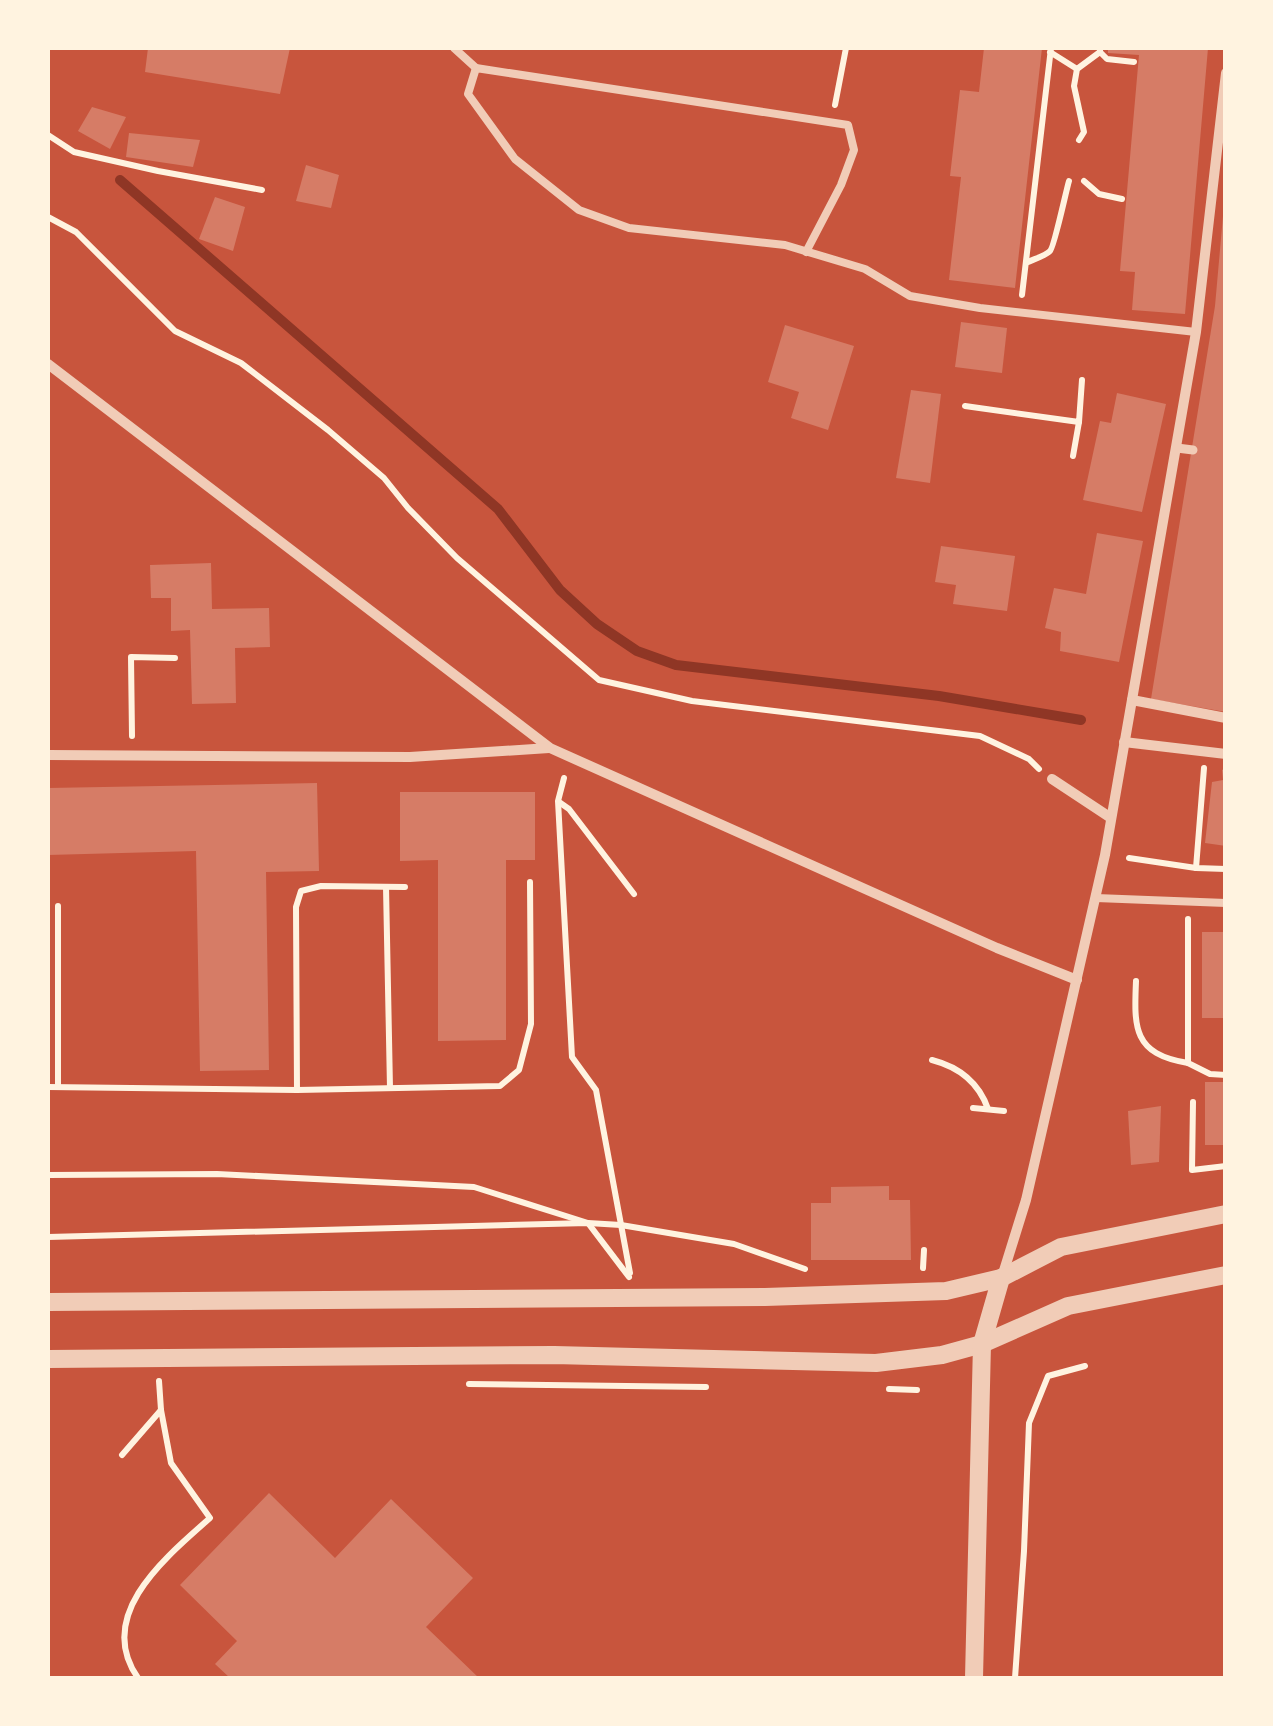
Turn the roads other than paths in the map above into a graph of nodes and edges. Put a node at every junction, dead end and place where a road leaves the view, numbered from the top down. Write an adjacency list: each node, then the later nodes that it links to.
1 (454, 48): 2 (lane)
2 (476, 68): 4 (lane); 4 (lane)
3 (1226, 72): 5 (street)
4 (806, 252): 5 (lane)
5 (1196, 332): 7 (street)
6 (48, 364): 12 (street)
7 (1177, 448): 8 (street); 9 (street)
8 (1193, 450)
9 (1132, 700): 10 (street); 11 (street)
10 (1226, 718)
11 (1124, 742): 13 (street); 16 (street)
12 (550, 748): 14 (street); 19 (street)
13 (1226, 754)
14 (48, 755)
15 (1052, 779): 16 (street)
16 (1111, 818): 17 (street)
17 (1096, 898): 18 (lane); 19 (street)
18 (1226, 903)
19 (1077, 980): 22 (street)
20 (1226, 1214): 22 (street)
21 (1226, 1274): 24 (street)
22 (1001, 1278): 23 (street); 24 (street)
23 (48, 1302)
24 (982, 1344): 25 (street); 26 (street)
25 (48, 1359)
26 (974, 1678)

